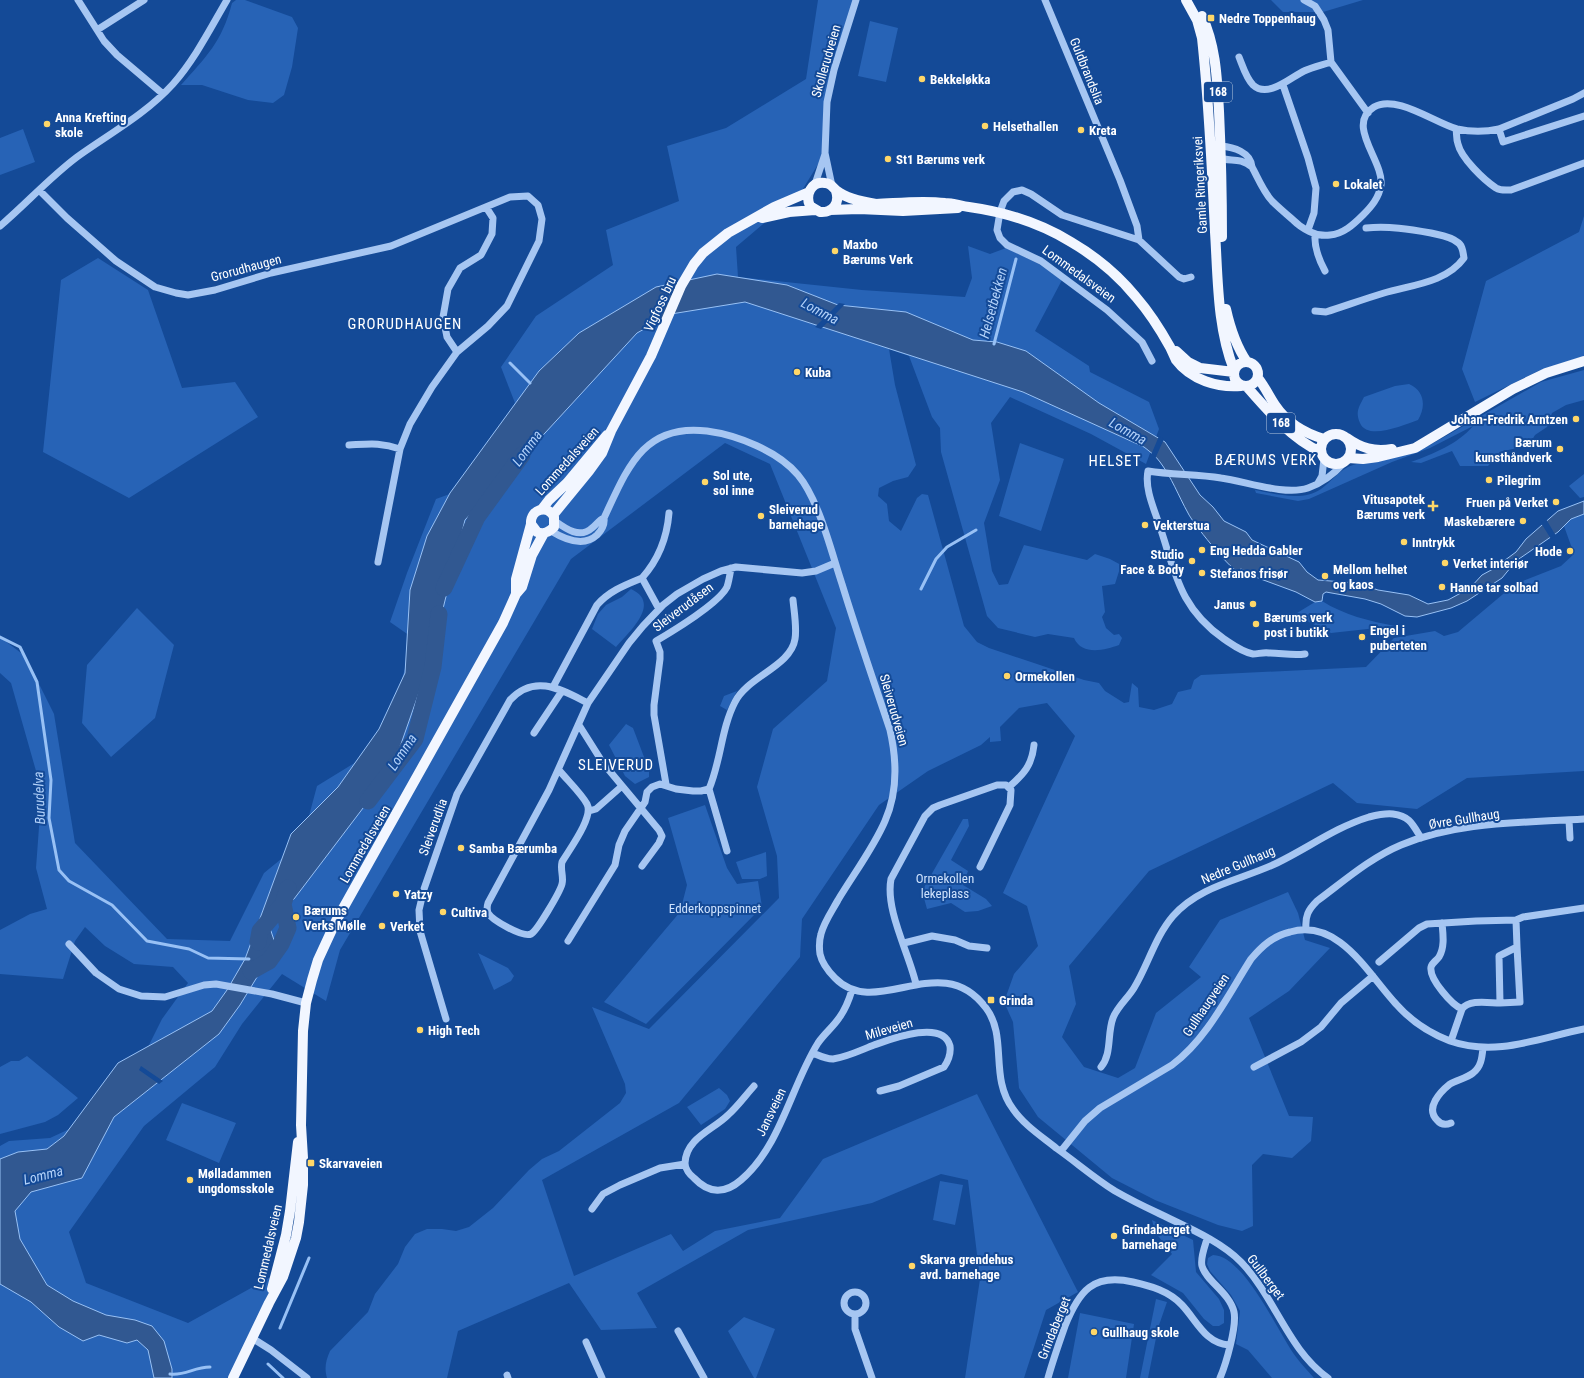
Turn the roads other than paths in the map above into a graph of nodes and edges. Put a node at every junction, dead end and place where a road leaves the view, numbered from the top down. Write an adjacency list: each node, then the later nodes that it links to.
1 (78, 0): 10 (street)
2 (144, 0): 9 (street)
3 (227, 0): 15 (street)
4 (856, 0): 21 (street, Skollerudveien)
5 (1046, 0): 39 (street, Guldbrandslia)
6 (1186, 0): 22 (main road, Gamle Ringeriksvei / 168)
7 (1193, 0): 20 (main road, Gamle Ringeriksvei / 168)
8 (1304, 0): 12 (street)
9 (132, 3): 10 (street)
10 (97, 30): 15 (street)
11 (1239, 57): 13 (street)
12 (1331, 62): 13 (street); 16 (street)
13 (1283, 84): 37 (street)
14 (1584, 93): 19 (street)
15 (163, 94): 28 (street)
16 (1368, 113): 18 (street); 38 (street)
17 (1584, 116): 19 (street)
18 (1456, 129): 19 (street); 24 (street)
19 (1499, 129)
20 (1221, 146): 22 (street); 23 (main road, Gamle Ringeriksvei / 168); 25 (street)
21 (825, 153): 26 (street, Skollerudveien); 27 (street, Skollerudveien)
22 (1211, 154): 23 (street); 49 (main road, Gamle Ringeriksvei / 168)
23 (1222, 159): 25 (street); 48 (main road, Gamle Ringeriksvei / 168)
24 (1584, 163)
25 (1252, 167): 37 (street)
26 (812, 188): 27 (main road); 31 (main road); 34 (main road)
27 (834, 188): 30 (main road, Lommedalsveien); 32 (main road)
28 (39, 190): 29 (street, Grorudhaugen); 35 (street)
29 (486, 207): 44 (street); 44 (street, Grorudhaugen)
30 (968, 207): 32 (main road, Lommedalsveien); 33 (main road, Lommedalsveien)
31 (815, 210): 32 (main road); 34 (main road)
32 (830, 210)
33 (1000, 212): 39 (street); 43 (main road, Lommedalsveien); 46 (street, Lommedalsveien)
34 (752, 220): 45 (main road, Vigfoss bru)
35 (0, 226)
36 (1366, 228): 42 (street)
37 (1308, 230): 38 (street)
38 (1315, 234): 40 (street)
39 (1139, 240): 41 (street)
40 (1325, 271)
41 (1191, 277)
42 (1315, 311)
43 (1169, 346): 49 (main road, Lommedalsveien); 51 (main road, Lommedalsveien)
44 (457, 352): 57 (street, Grorudhaugen)
45 (651, 356): 52 (main road, Lommedalsveien)
46 (1152, 361)
47 (1584, 361): 55 (main road, 168)
48 (1247, 362): 49 (main road); 50 (main road, 168)
49 (1234, 371): 51 (main road, 168)
50 (1258, 378): 51 (main road); 54 (main road, 168)
51 (1244, 386): 58 (main road, 168)
52 (611, 431): 61 (main road, Lommedalsveien); 63 (main road, Lommedalsveien)
53 (1347, 438): 54 (main road, 168); 55 (main road, 168); 59 (main road)
54 (1324, 439): 58 (main road)
55 (1426, 440): 59 (main road, 168)
56 (349, 445): 57 (street)
57 (400, 449): 67 (street, Grorudhaugen)
58 (1323, 456): 59 (main road, 168); 60 (street)
59 (1346, 460): 60 (street)
60 (1318, 483): 74 (street)
61 (542, 509): 63 (main road); 65 (main road)
62 (669, 513): 70 (street)
63 (554, 518): 64 (street, Sleiverudveien); 66 (main road)
64 (604, 518): 66 (street, Sleiverudveien); 68 (street, Sleiverudveien)
65 (531, 524): 66 (main road); 71 (main road, Lommedalsveien)
66 (547, 532): 71 (main road, Lommedalsveien)
67 (378, 562)
68 (835, 563): 69 (street, Sleiverudåsen); 107 (street, Sleiverudveien)
69 (731, 568): 73 (street, Sleiverudåsen); 82 (street, Sleiverudåsen)
70 (642, 578): 73 (street, Sleiverudåsen); 75 (street)
71 (516, 594): 109 (main road, Lommedalsveien)
72 (793, 600): 85 (street)
73 (659, 609): 77 (street, Sleiverudåsen)
74 (1305, 654)
75 (553, 687): 76 (street, Sleiverudlia); 111 (street, Sleiverudlia)
76 (562, 691): 77 (street, Sleiverudlia); 79 (street)
77 (588, 703): 78 (street, Sleiverudåsen)
78 (578, 725): 81 (street, Sleiverudåsen); 83 (street)
79 (534, 733)
80 (1034, 745): 84 (street)
81 (559, 770): 87 (street); 87 (street, Sleiverudåsen)
82 (666, 784): 85 (street); 86 (street)
83 (622, 786): 86 (street); 87 (street)
84 (1009, 787): 94 (street); 100 (street)
85 (708, 789): 92 (street)
86 (641, 808): 93 (street); 99 (street)
87 (589, 811)
88 (1584, 819): 89 (street, Øvre Gullhaug)
89 (1569, 820): 90 (street, Øvre Gullhaug); 91 (street)
90 (1421, 838): 98 (street, Øvre Gullhaug); 116 (street, Nedre Gullhaug)
91 (1570, 838)
92 (727, 851)
93 (642, 866)
94 (980, 867)
95 (1584, 908): 96 (street)
96 (1516, 920): 97 (street); 102 (street)
97 (1442, 923): 104 (street); 110 (street)
98 (1306, 929): 105 (street, Gullhaugveien); 121 (street, Gullhaugveien)
99 (568, 941)
100 (904, 943): 103 (street); 106 (street)
101 (69, 944): 109 (street)
102 (1517, 947): 108 (street); 108 (street)
103 (988, 948)
104 (1379, 962)
105 (1373, 976): 113 (street, Gullhaugveien); 117 (street)
106 (916, 984): 107 (street, Sleiverudveien); 121 (street, Sleiverudveien)
107 (852, 990): 115 (street, Jansveien)
108 (1500, 1002): 110 (street)
109 (306, 1003): 127 (main road, Lommedalsveien)
110 (1462, 1009): 113 (street)
111 (446, 1019)
112 (1584, 1029): 114 (street, Gullhaugveien)
113 (1451, 1041): 114 (street, Gullhaugveien)
114 (1483, 1048): 120 (street)
115 (813, 1053): 119 (street, Mileveien); 122 (street, Jansveien)
116 (1101, 1067)
117 (1254, 1067)
118 (754, 1086): 122 (street, Jansveien)
119 (880, 1091)
120 (1451, 1123)
121 (1061, 1151): 124 (street, Gullberget)
122 (685, 1164): 123 (street)
123 (592, 1209)
124 (1207, 1239): 129 (street); 137 (street, Gullberget)
125 (854, 1314): 134 (street)
126 (678, 1331): 133 (street)
127 (252, 1338): 130 (main road, Lommedalsveien); 131 (street)
128 (586, 1342): 132 (street)
129 (1229, 1345): 135 (street, Grindaberget); 136 (street)
130 (233, 1378)
131 (306, 1378)
132 (602, 1378)
133 (704, 1378)
134 (872, 1378)
135 (1048, 1378)
136 (1220, 1378)
137 (1328, 1378)

